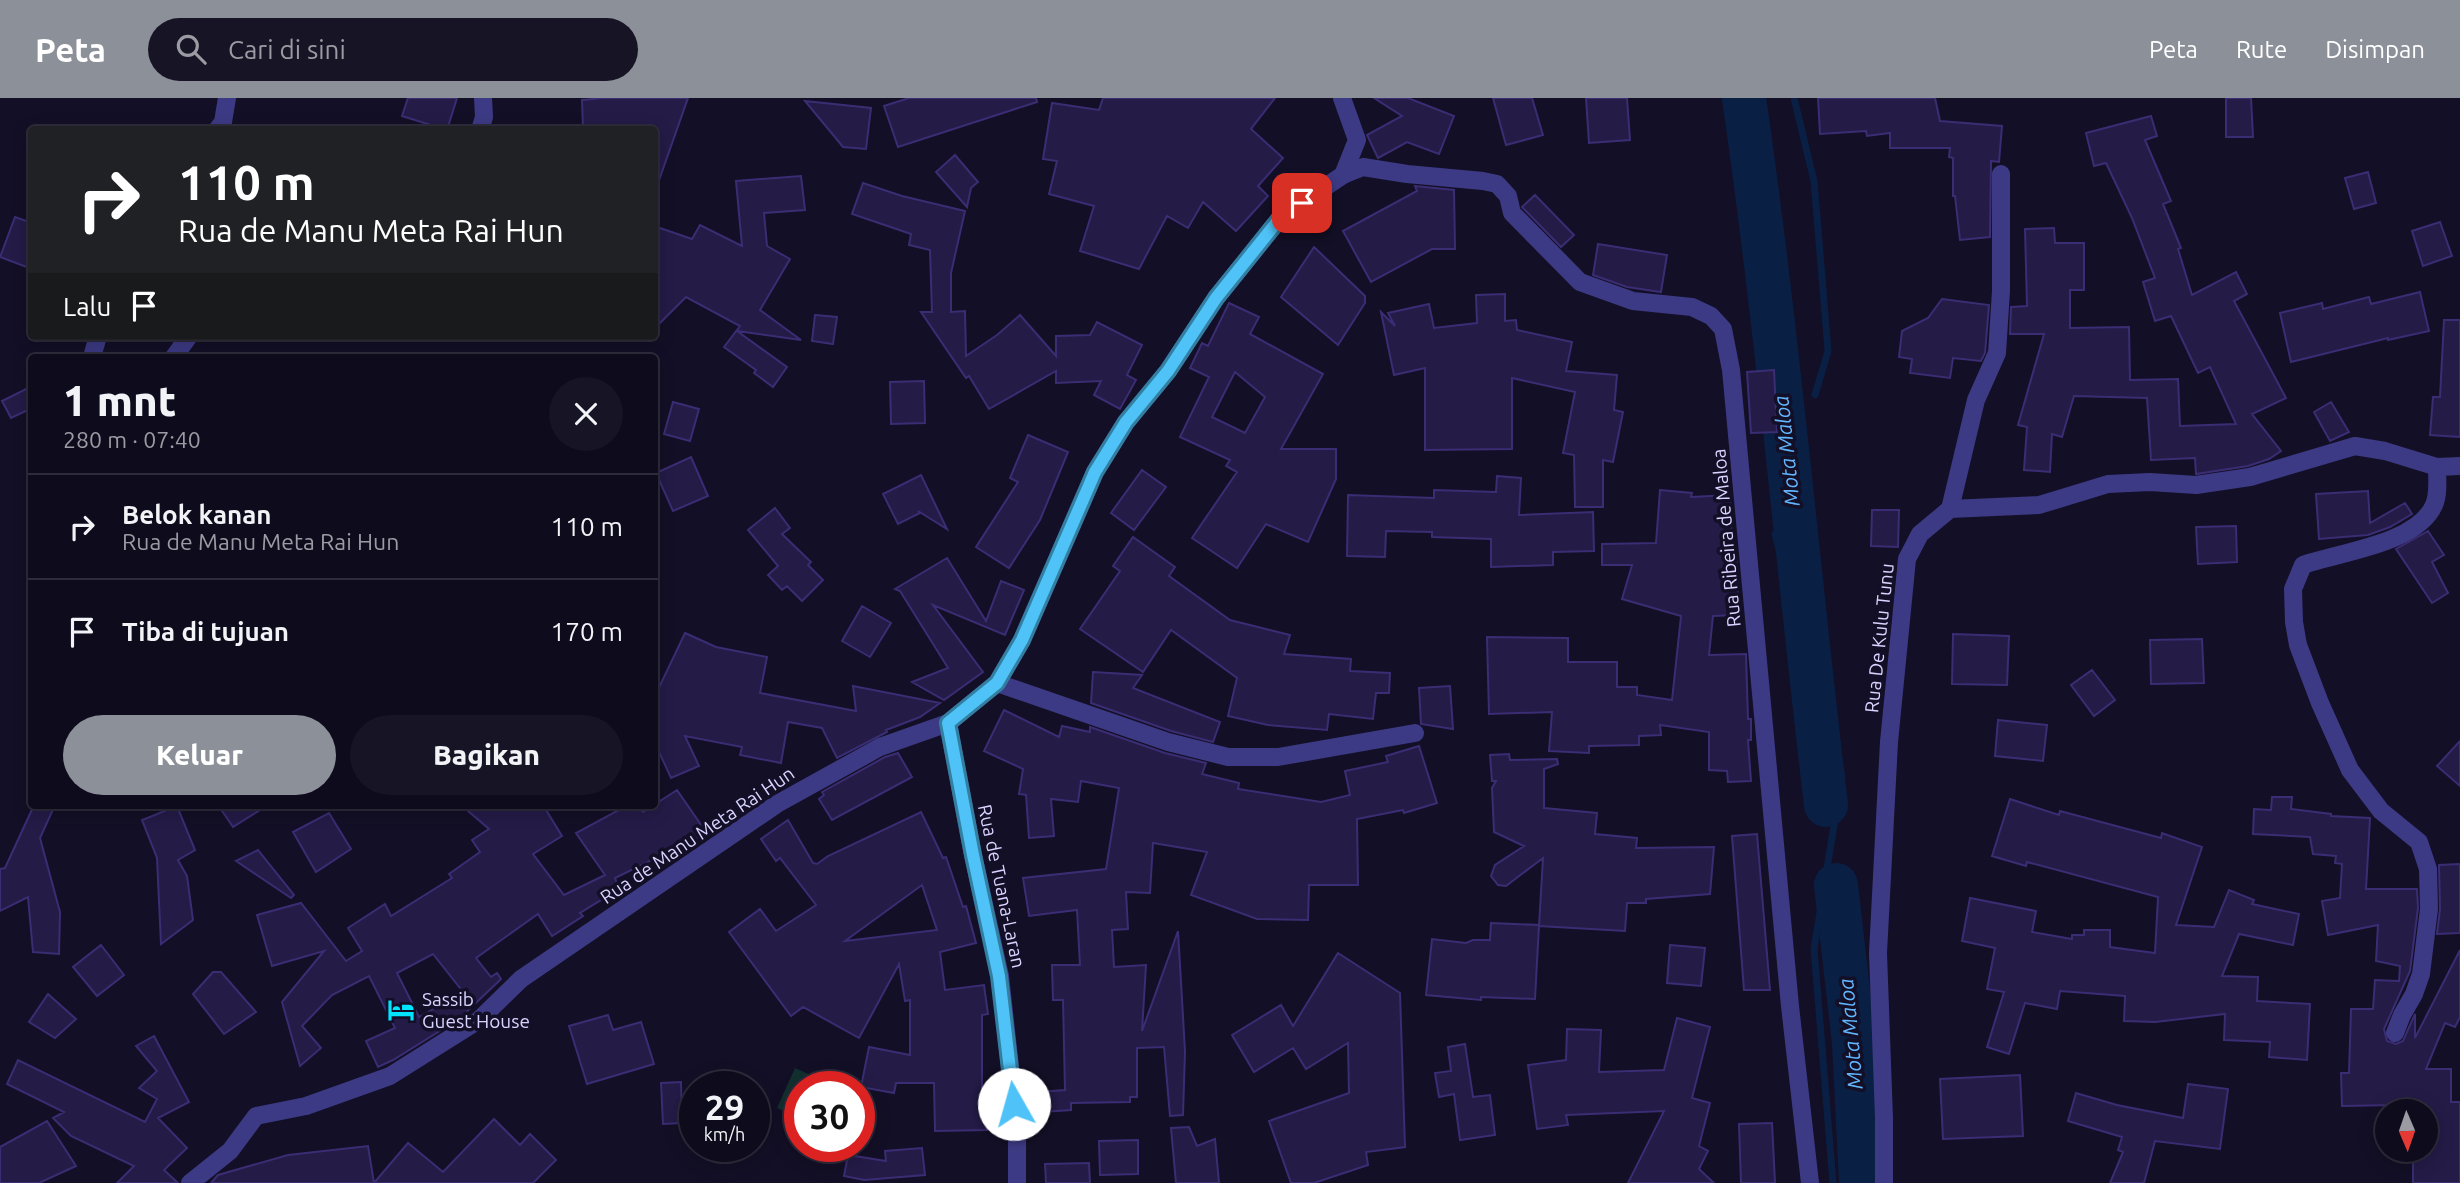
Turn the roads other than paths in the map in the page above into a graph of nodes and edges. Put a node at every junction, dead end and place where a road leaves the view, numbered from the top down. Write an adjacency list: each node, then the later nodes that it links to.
1 (227, 98): 4 (street)
2 (483, 98): 5 (street)
3 (1342, 98): 7 (street)
4 (220, 126)
5 (481, 126)
6 (2001, 174): 10 (street)
7 (1343, 175): 11 (street, Rua de Manu Meta Rai Hun); 17 (street, Rua Ribeira de Maloa)
8 (2437, 467): 9 (street); 10 (street); 14 (street)
9 (2460, 467)
10 (1950, 509): 18 (street, Rua De Kulu Tunu)
11 (997, 683): 12 (street, Rua de Manu Meta Rai Hun); 13 (street)
12 (948, 723): 15 (street, Rua de Manu Meta Rai Hun); 16 (street, Rua de Tuana-Laran)
13 (1415, 733)
14 (2395, 1033)
15 (190, 1183)
16 (1017, 1183)
17 (1811, 1183)
18 (1884, 1183)

